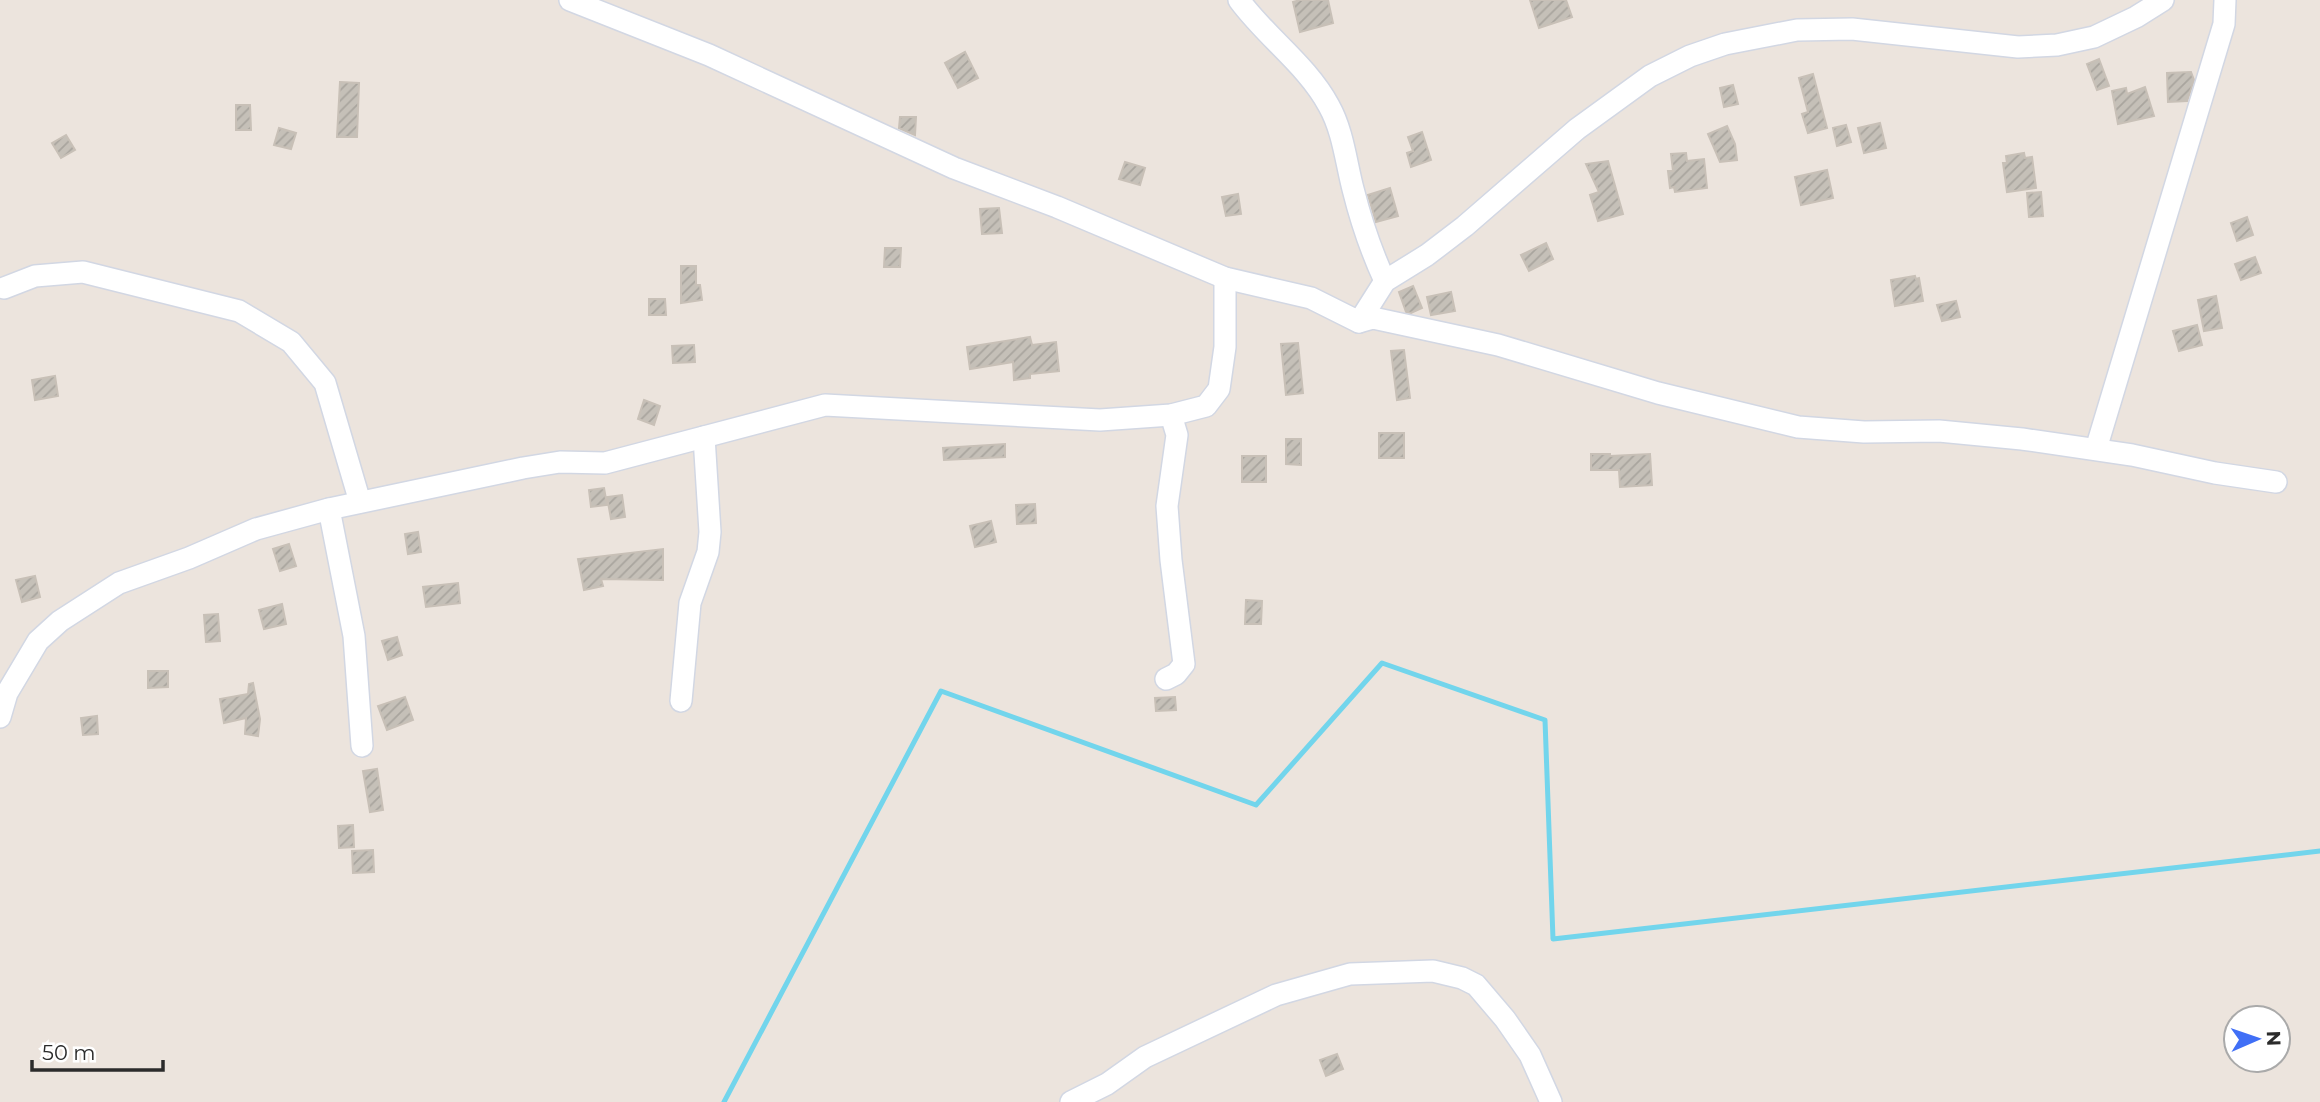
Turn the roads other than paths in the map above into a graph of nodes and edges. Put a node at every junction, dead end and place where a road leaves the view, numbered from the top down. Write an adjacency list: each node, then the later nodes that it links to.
1 (570, 0): 5 (street)
2 (1239, 0): 6 (street)
3 (2163, 0): 6 (street)
4 (2225, 0): 11 (street)
5 (1225, 278): 8 (street); 9 (street)
6 (1384, 281): 8 (street)
7 (2, 282): 13 (street)
8 (1359, 322): 11 (street)
9 (1171, 415): 10 (street); 15 (street)
10 (704, 438): 13 (street); 16 (street)
11 (2096, 449): 12 (street)
12 (2276, 482)
13 (360, 502): 14 (street)
14 (329, 509): 17 (street); 18 (street)
15 (1166, 679)
16 (681, 701)
17 (0, 717)
18 (362, 746)
19 (1071, 1102): 20 (street)
20 (1551, 1102)

